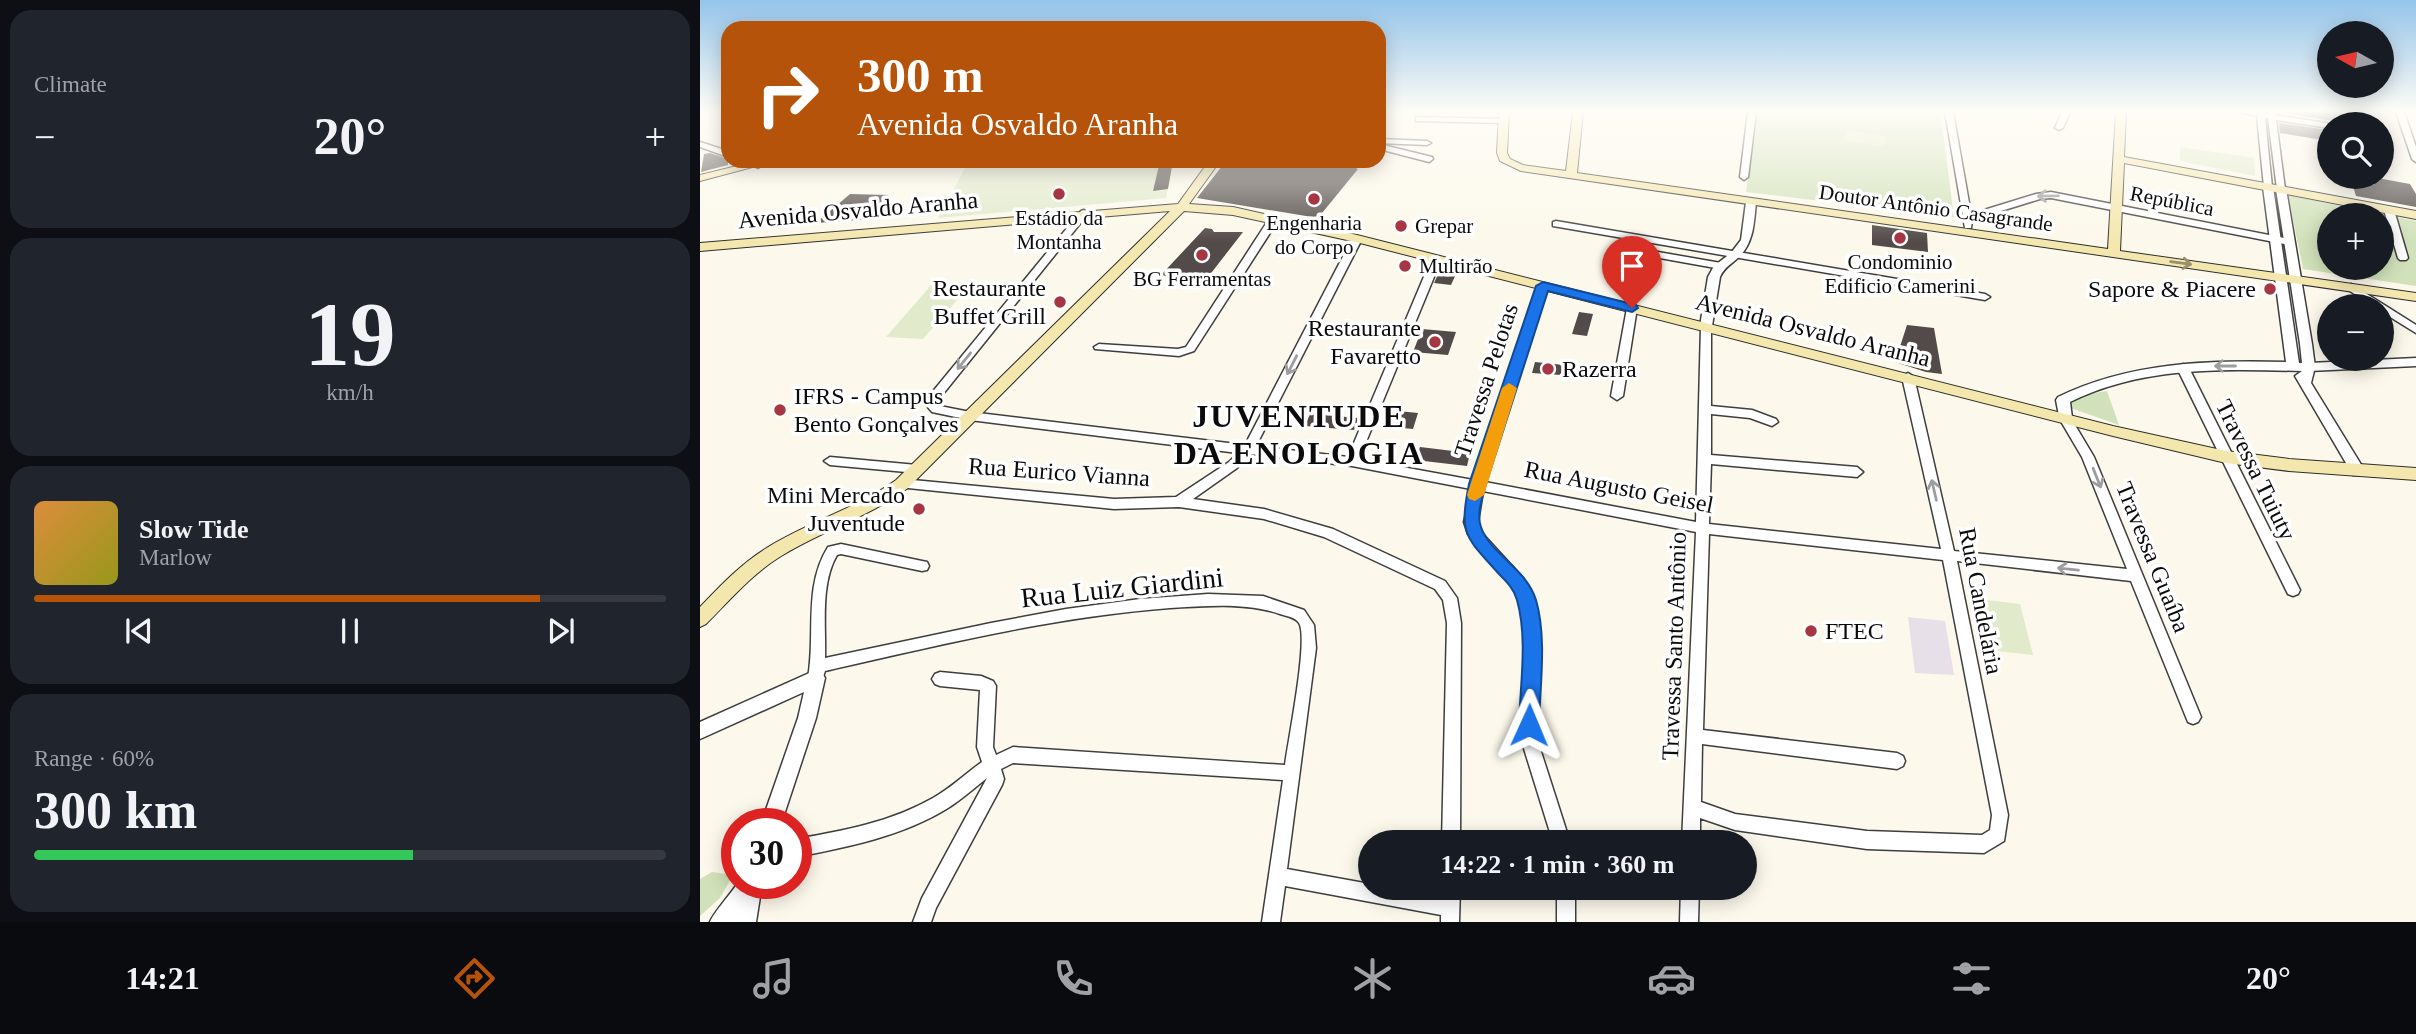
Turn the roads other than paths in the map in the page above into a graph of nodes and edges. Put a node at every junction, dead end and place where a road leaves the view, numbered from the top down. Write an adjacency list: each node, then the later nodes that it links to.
1 (1416, 155): 9 (street)
2 (1503, 155): 13 (main road, Doutor Antônio Casagrande)
3 (1573, 155): 13 (main road)
4 (1747, 155): 14 (street)
5 (1956, 155): 27 (street)
6 (2118, 155): 10 (main road)
7 (2264, 155): 16 (street)
8 (2277, 155): 17 (street)
9 (1429, 159)
10 (2118, 159): 16 (main road); 21 (main road)
11 (735, 168): 15 (main road)
12 (1210, 168): 20 (main road)
13 (1571, 175): 18 (main road, Doutor Antônio Casagrande)
14 (1744, 177)
15 (700, 178)
16 (2268, 187): 17 (main road); 24 (street)
17 (2281, 189): 19 (main road); 26 (street)
18 (1751, 202): 31 (main road, Doutor Antônio Casagrande); 38 (street)
19 (2353, 203)
20 (1181, 207): 23 (main road, Avenida Osvaldo Aranha); 28 (main road, Avenida Osvaldo Aranha); 61 (main road)
21 (2115, 207): 27 (street, República, one-way to 27); 33 (street, República); 37 (main road)
22 (2394, 211): 25 (main road)
23 (1084, 213): 35 (main road, Avenida Osvaldo Aranha); 61 (street, Rua Augusto Geisel, one-way to 61)
24 (2272, 214): 26 (street); 33 (street)
25 (2416, 215)
26 (2286, 217): 34 (street)
27 (1967, 218): 31 (street)
28 (1274, 219): 32 (main road, Avenida Osvaldo Aranha); 53 (street)
29 (1556, 223): 38 (street)
30 (2394, 227): 39 (street)
31 (1969, 233): 37 (main road, Doutor Antônio Casagrande)
32 (1357, 239): 40 (main road, Avenida Osvaldo Aranha); 64 (street, one-way to 64)
33 (2275, 239): 34 (street, República); 42 (street)
34 (2289, 242): 43 (street)
35 (700, 247)
36 (1618, 248): 41 (street)
37 (2113, 253): 42 (main road, Doutor Antônio Casagrande, one-way to 42)
38 (1736, 255): 41 (street); 48 (street)
39 (2403, 258)
40 (1436, 260): 44 (main road, Avenida Osvaldo Aranha); 68 (street)
41 (1721, 265): 51 (street)
42 (2278, 276): 43 (main road, Doutor Antônio Casagrande); 55 (street)
43 (2295, 279): 45 (main road, Doutor Antônio Casagrande); 57 (street)
44 (1543, 286): 49 (main road, Avenida Osvaldo Aranha); 74 (street, Travessa Pelotas)
45 (2351, 287): 46 (street); 47 (main road, Doutor Antônio Casagrande)
46 (2362, 294)
47 (2416, 296)
48 (1985, 297)
49 (1632, 308): 51 (main road, Avenida Osvaldo Aranha); 59 (street)
50 (2394, 316): 52 (street)
51 (1706, 326): 58 (main road, Avenida Osvaldo Aranha); 60 (street, Travessa Santo Antônio)
52 (2416, 330)
53 (1099, 347)
54 (2416, 362): 57 (street)
55 (2293, 367): 56 (street, one-way to 56); 57 (street)
56 (2183, 368): 62 (street); 65 (street, Travessa Tuiuty)
57 (2307, 374): 70 (street)
58 (1909, 377): 62 (main road, Avenida Osvaldo Aranha); 77 (street, Rua Candelária, one-way to 58)
59 (1617, 396)
60 (1706, 410): 63 (street); 66 (street, Travessa Santo Antônio)
61 (970, 416): 64 (street, Rua Augusto Geisel); 69 (main road)
62 (2065, 418): 65 (main road, Avenida Osvaldo Aranha); 79 (street, Travessa Guaíba, one-way to 79)
63 (1772, 422)
64 (1249, 449): 68 (street, Rua Augusto Geisel); 75 (street)
65 (2226, 457): 70 (main road, Avenida Osvaldo Aranha); 80 (street, Travessa Tuiuty)
66 (1705, 459): 71 (street); 76 (street, Travessa Santo Antônio)
67 (830, 461): 69 (street)
68 (1352, 462): 74 (street, Rua Augusto Geisel)
69 (917, 469): 73 (main road)
70 (2358, 471): 72 (main road, Avenida Osvaldo Aranha)
71 (1857, 472)
72 (2416, 474)
73 (902, 484): 75 (street, Rua Eurico Vianna); 81 (main road)
74 (1478, 484): 76 (street, Rua Augusto Geisel); 93 (street, Travessa Pelotas)
75 (1179, 502): 92 (street, Rua Eurico Vianna)
76 (1703, 528): 77 (street, Rua Augusto Geisel); 86 (street, Travessa Santo Antônio)
77 (1949, 556): 79 (street, Rua Augusto Geisel, one-way to 77); 95 (street, Rua Candelária)
78 (922, 566): 82 (street)
79 (2136, 576): 84 (street, Travessa Guaíba)
80 (2293, 590)
81 (700, 619)
82 (817, 672): 85 (street); 89 (street, Rua Luiz Giardini); 91 (street)
83 (940, 679): 88 (street)
84 (2193, 717)
85 (700, 731)
86 (1695, 736): 87 (street); 90 (street, Travessa Santo Antônio)
87 (1897, 761)
88 (990, 765): 89 (street); 96 (street); 105 (street)
89 (1293, 773): 97 (street, Rua Luiz Giardini)
90 (1692, 807): 94 (street, Travessa Santo Antônio); 95 (street)
91 (776, 808)
92 (1451, 830)
93 (1558, 830)
94 (1691, 830)
95 (1998, 835)
96 (812, 845)
97 (1278, 876): 102 (street); 106 (street, Rua Luiz Giardini)
98 (740, 899): 103 (street)
99 (748, 899): 104 (street)
100 (1566, 900): 107 (street)
101 (1690, 900): 108 (street)
102 (1451, 915)
103 (720, 922)
104 (746, 922)
105 (922, 922)
106 (1271, 922)
107 (1566, 922)
108 (1689, 922)

